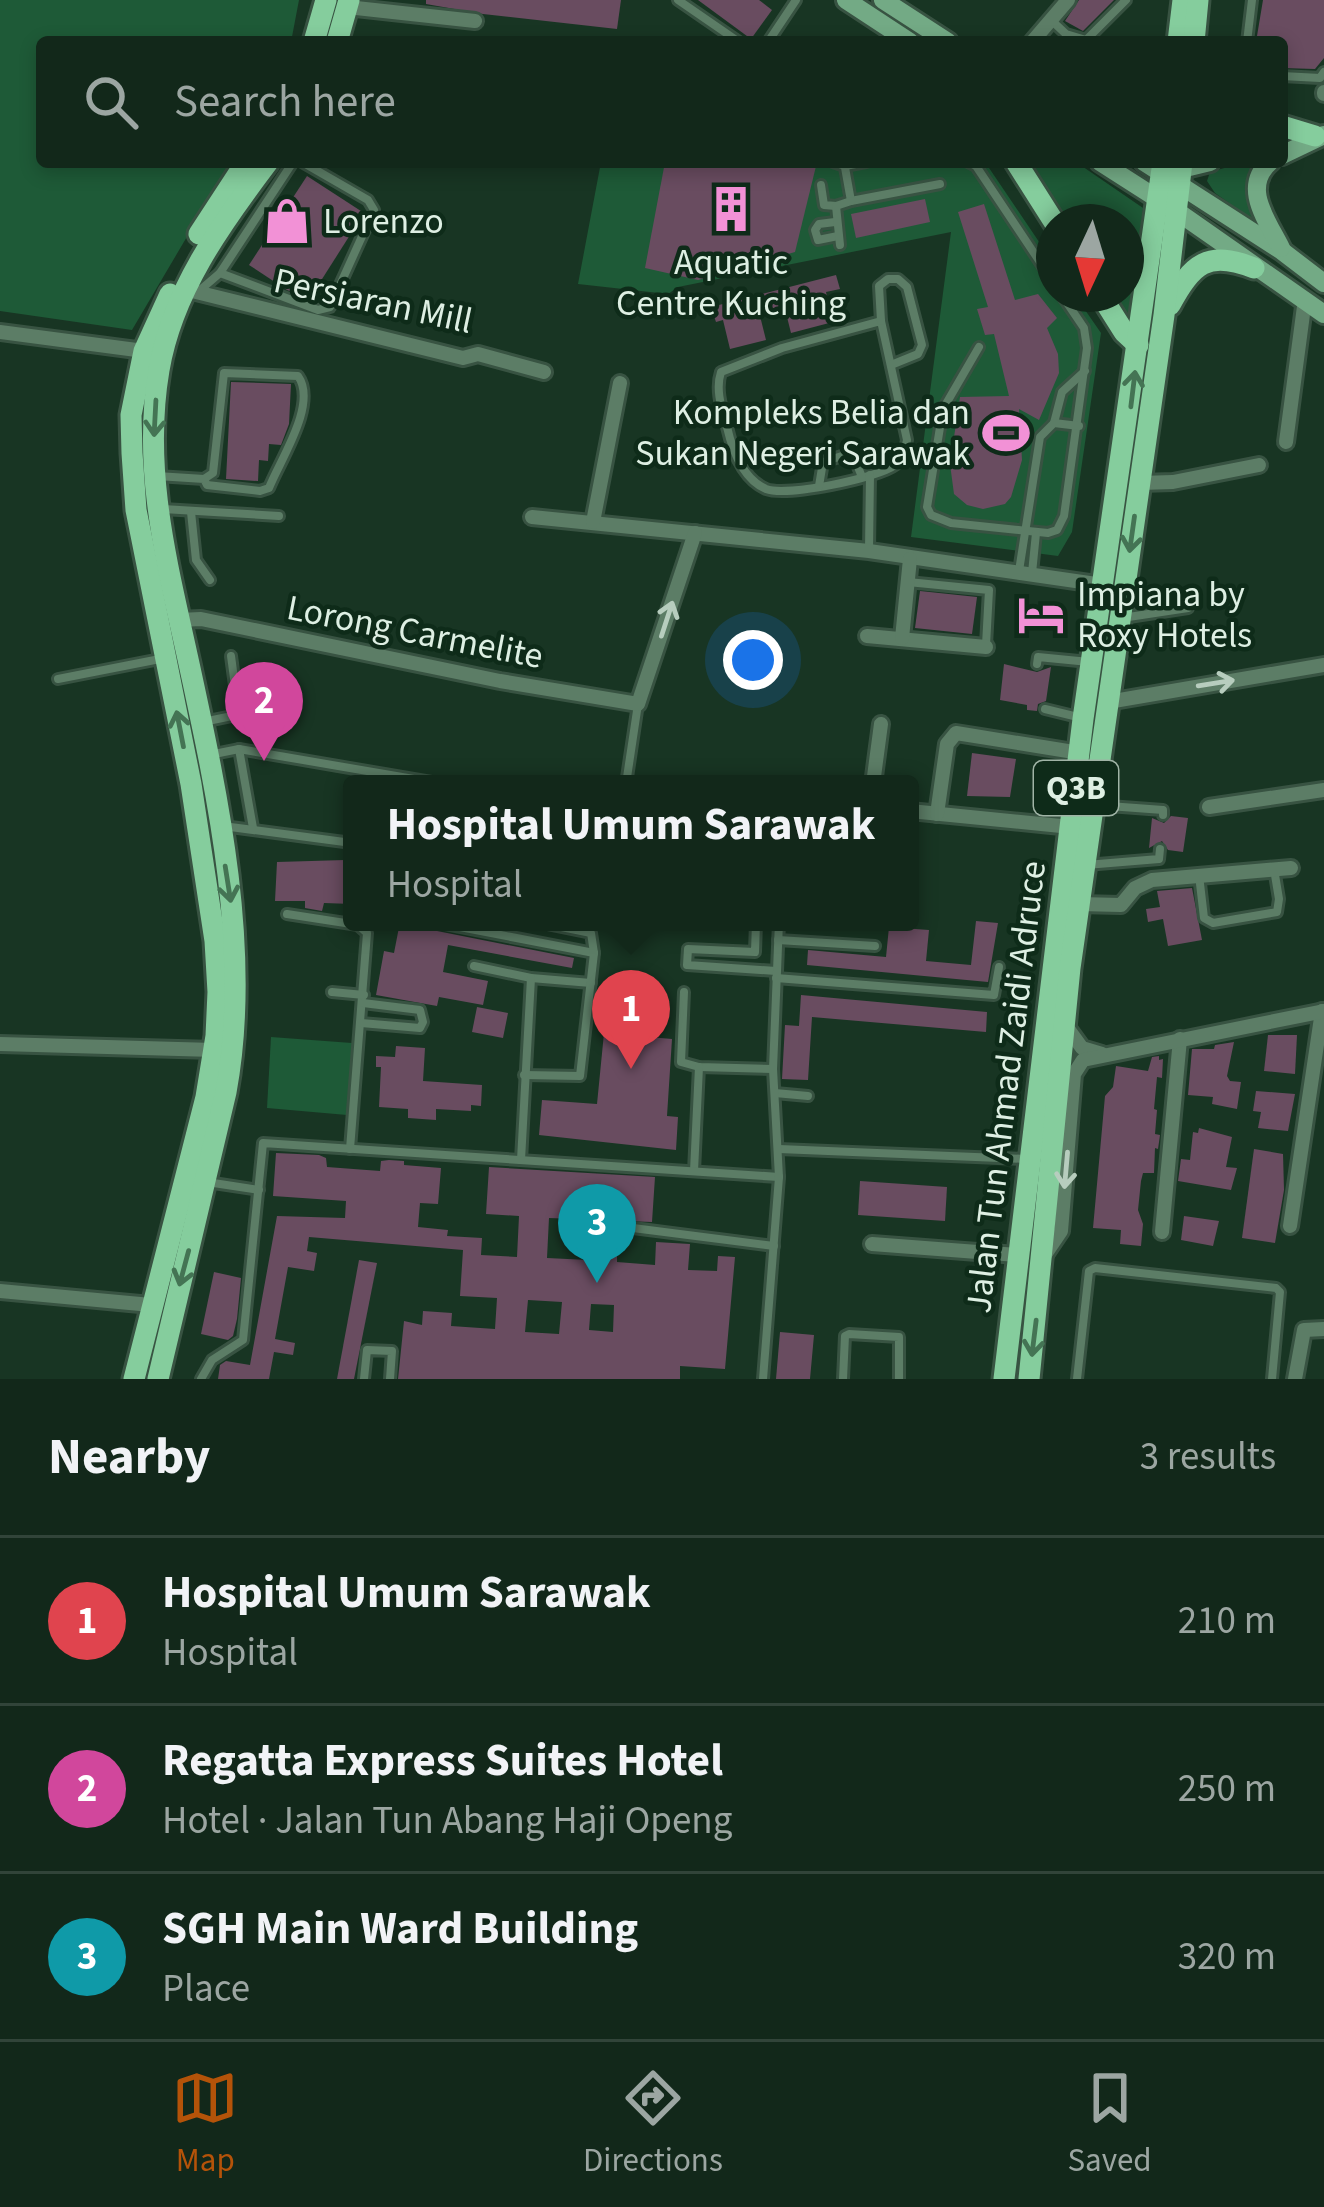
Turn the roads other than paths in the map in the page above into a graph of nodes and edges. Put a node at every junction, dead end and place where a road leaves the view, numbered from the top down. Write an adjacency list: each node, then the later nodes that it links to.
1 (678, 0): 14 (lane)
2 (846, 0): 16 (main road)
3 (1068, 0): 11 (street)
4 (1126, 0): 20 (lane)
5 (1252, 0): 24 (lane)
6 (341, 2): 10 (street); 12 (main road); 13 (main road)
7 (790, 2): 15 (lane)
8 (896, 4): 17 (main road)
9 (1190, 7): 21 (main road); 22 (main road); 23 (main road)
10 (475, 20)
11 (1051, 20): 18 (street); 19 (lane)
12 (318, 36)
13 (338, 36)
14 (730, 36)
15 (771, 36)
16 (901, 36)
17 (940, 36)
18 (1037, 36)
19 (1073, 36)
20 (1090, 36)
21 (1168, 36)
22 (1180, 36)
23 (1202, 36)
24 (1248, 36)
25 (1288, 77): 26 (lane)
26 (1323, 86)
27 (1288, 128): 28 (main road)
28 (1321, 136): 29 (main road); 30 (main road)
29 (1288, 144)
30 (1288, 152)
31 (242, 168): 63 (main road)
32 (264, 168): 53 (main road)
33 (289, 168): 51 (lane)
34 (312, 168): 51 (lane)
35 (846, 168): 43 (lane)
36 (977, 168): 49 (lane)
37 (1020, 168): 44 (main road)
38 (1110, 168): 45 (main road)
39 (1168, 168): 45 (main road, Jalan Tun Ahmad Zaidi Adruce / Q3B); 48 (main road)
40 (1264, 168): 48 (main road)
41 (821, 184): 46 (lane)
42 (940, 184): 43 (lane)
43 (851, 202): 46 (lane)
44 (1043, 204)
45 (1167, 204): 50 (main road); 58 (main road, Jalan Tun Ahmad Zaidi Adruce); 61 (main road, Jalan Tun Ahmad Zaidi Adruce / Q3B)
46 (836, 206): 47 (lane)
47 (835, 222): 47 (lane)
48 (1282, 251): 52 (main road)
49 (1036, 256)
50 (1254, 268): 54 (main road); 58 (main road)
51 (220, 273): 53 (lane)
52 (1324, 283)
53 (193, 291): 66 (street, Persiaran Mill); 72 (main road, one-way to 72)
54 (1305, 299): 57 (main road); 70 (street)
55 (1071, 312): 65 (lane)
56 (1111, 312): 61 (main road)
57 (1324, 314)
58 (1164, 315): 75 (main road, Jalan Tun Ahmad Zaidi Adruce)
59 (881, 321): 64 (lane); 64 (lane); 76 (lane)
60 (0, 332): 63 (street)
61 (1138, 345): 91 (main road, Jalan Tun Ahmad Zaidi Adruce / Q3B, one-way to 61)
62 (979, 347): 82 (lane)
63 (144, 351): 100 (main road)
64 (892, 365): 73 (lane)
65 (1085, 371): 68 (lane); 69 (lane)
66 (544, 372)
67 (620, 383): 81 (street)
68 (1054, 423): 69 (lane); 82 (lane)
69 (1079, 426): 84 (lane)
70 (1286, 442)
71 (1259, 465): 75 (street)
72 (153, 476): 74 (lane); 77 (main road)
73 (866, 476): 76 (lane); 76 (lane); 85 (lane)
74 (204, 478): 74 (lane)
75 (1139, 483): 94 (main road, Jalan Tun Ahmad Zaidi Adruce, one-way to 94)
76 (820, 486)
77 (155, 508): 78 (lane); 95 (main road)
78 (191, 512): 79 (lane); 89 (lane)
79 (279, 516)
80 (532, 517): 81 (street)
81 (593, 522): 83 (street)
82 (1024, 532): 84 (lane); 88 (lane)
83 (695, 533): 85 (street); 107 (street, one-way to 83)
84 (1036, 533): 88 (lane)
85 (868, 551): 86 (street)
86 (910, 559): 87 (street); 90 (street)
87 (992, 570): 88 (street); 92 (lane)
88 (1026, 574): 91 (street)
89 (211, 580)
90 (908, 582): 92 (lane); 97 (street)
91 (1103, 585): 101 (main road, Jalan Tun Ahmad Zaidi Adruce / Q3B)
92 (989, 590): 98 (lane)
93 (1188, 608): 94 (lane)
94 (1120, 618): 106 (main road, Jalan Tun Ahmad Zaidi Adruce)
95 (179, 620): 107 (street, Lorong Carmelite); 111 (main road)
96 (867, 636): 97 (street)
97 (902, 638): 98 (street)
98 (986, 647)
99 (231, 656): 109 (lane)
100 (166, 658): 104 (lane); 159 (main road, one-way to 100)
101 (1091, 662): 102 (lane); 110 (main road, Jalan Tun Ahmad Zaidi Adruce / Q3B)
102 (1037, 664)
103 (1324, 665): 106 (street, one-way to 103)
104 (58, 679)
105 (286, 697): 109 (lane)
106 (1108, 702): 120 (main road, Jalan Tun Ahmad Zaidi Adruce)
107 (638, 704): 117 (lane)
108 (1045, 709): 110 (lane)
109 (238, 710): 111 (lane)
110 (1084, 719): 114 (main road, Jalan Tun Ahmad Zaidi Adruce / Q3B)
111 (202, 722): 115 (main road)
112 (881, 724): 118 (street)
113 (239, 749): 115 (lane); 116 (lane); 127 (lane)
114 (1080, 753): 123 (street); 126 (main road, Jalan Tun Ahmad Zaidi Adruce / Q3B)
115 (207, 755): 125 (main road)
116 (390, 775)
117 (627, 775)
118 (874, 775)
119 (1324, 790): 121 (street)
120 (1093, 805): 124 (lane); 130 (main road, Jalan Tun Ahmad Zaidi Adruce)
121 (1208, 807)
122 (919, 812): 123 (street)
123 (937, 814): 126 (street)
124 (1163, 815)
125 (218, 826): 127 (lane); 174 (main road, one-way to 174)
126 (1071, 827): 170 (main road, Jalan Tun Ahmad Zaidi Adruce / Q3B)
127 (253, 828): 128 (lane)
128 (343, 843)
129 (1160, 849): 130 (lane)
130 (1084, 865): 133 (main road, Jalan Tun Ahmad Zaidi Adruce)
131 (1282, 869): 132 (street); 132 (lane)
132 (1198, 873): 133 (street)
133 (1078, 904): 156 (main road, Jalan Tun Ahmad Zaidi Adruce)
134 (287, 914): 135 (lane)
135 (343, 923)
136 (365, 931): 153 (lane)
137 (480, 931): 145 (lane)
138 (581, 931): 145 (lane)
139 (756, 931): 143 (lane)
140 (778, 931): 141 (lane)
141 (778, 940): 142 (lane); 144 (lane)
142 (875, 946)
143 (755, 952): 144 (lane); 148 (lane)
144 (777, 952): 148 (lane)
145 (594, 953): 150 (lane)
146 (474, 966): 149 (lane)
147 (999, 967): 148 (lane)
148 (776, 975): 163 (lane)
149 (531, 978): 150 (lane); 165 (lane)
150 (591, 983): 165 (lane)
151 (332, 992): 153 (lane)
152 (684, 992): 162 (lane)
153 (363, 999): 155 (lane); 155 (lane)
154 (1323, 1011): 157 (street); 176 (street)
155 (361, 1023): 168 (lane)
156 (1064, 1023): 160 (main road, Jalan Tun Ahmad Zaidi Adruce); 161 (street)
157 (1180, 1039): 161 (street); 178 (street)
158 (0, 1044): 159 (street)
159 (214, 1050): 184 (main road)
160 (1062, 1052): 164 (street); 182 (main road, Jalan Tun Ahmad Zaidi Adruce)
161 (1108, 1054): 164 (street)
162 (698, 1067): 163 (lane); 172 (lane)
163 (773, 1069): 166 (lane)
164 (1074, 1074): 182 (street, one-way to 182)
165 (524, 1075): 171 (lane)
166 (775, 1093): 167 (lane); 169 (lane)
167 (808, 1096)
168 (350, 1148): 171 (lane); 175 (lane)
169 (779, 1149): 170 (lane); 173 (lane)
170 (1028, 1159): 181 (main road, Jalan Tun Ahmad Zaidi Adruce / Q3B)
171 (520, 1160): 172 (lane)
172 (694, 1171): 173 (lane)
173 (779, 1177): 180 (lane)
174 (206, 1182): 175 (lane); 186 (main road, one-way to 186)
175 (259, 1190): 190 (lane)
176 (1290, 1226)
177 (633, 1228): 180 (lane)
178 (1162, 1232)
179 (872, 1244): 181 (street)
180 (774, 1246): 193 (lane)
181 (1017, 1255): 196 (main road, Jalan Tun Ahmad Zaidi Adruce / Q3B)
182 (1041, 1261): 197 (main road, Jalan Tun Ahmad Zaidi Adruce, one-way to 197)
183 (0, 1291): 184 (street)
184 (151, 1305): 187 (main road)
185 (1324, 1329): 200 (street)
186 (164, 1346): 188 (main road); 189 (main road)
187 (134, 1379)
188 (149, 1379)
189 (158, 1379)
190 (202, 1379)
191 (364, 1379): 192 (lane)
192 (390, 1379)
193 (763, 1379)
194 (843, 1379): 195 (lane)
195 (899, 1379)
196 (1004, 1379)
197 (1029, 1379)
198 (1077, 1379): 199 (lane)
199 (1272, 1379)
200 (1294, 1379)

